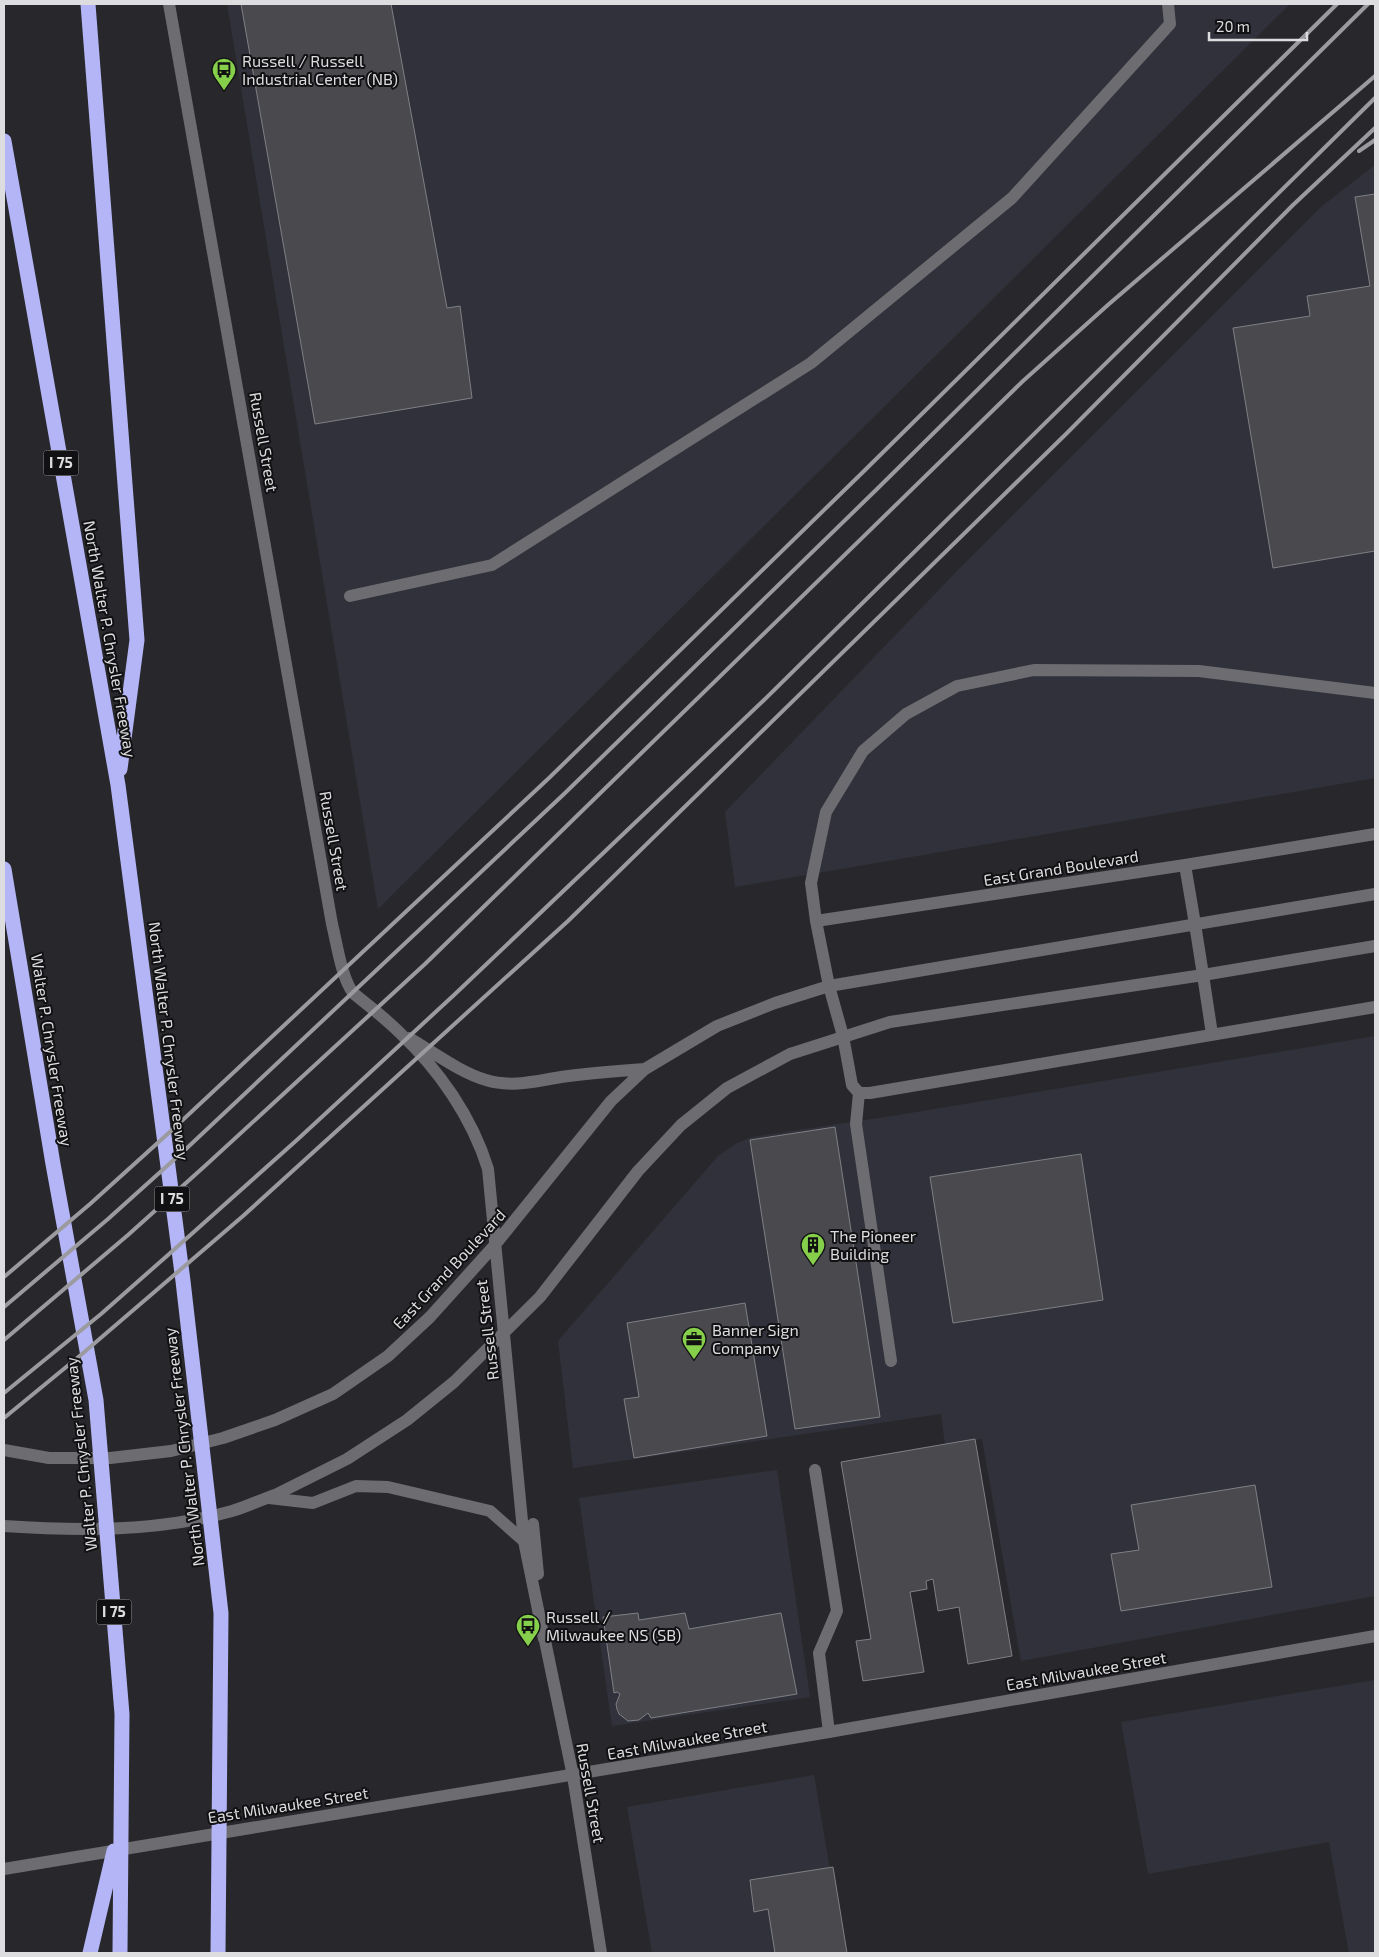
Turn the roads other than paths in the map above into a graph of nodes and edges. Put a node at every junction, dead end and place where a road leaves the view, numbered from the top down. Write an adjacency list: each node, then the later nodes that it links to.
1 (88, 4): 7 (highway)
2 (169, 4): 18 (main road, Russell Street)
3 (1168, 4): 5 (main road)
4 (4, 141): 7 (highway, North Walter P. Chrysler Freeway / I 75)
5 (350, 596)
6 (1375, 693): 12 (main road)
7 (118, 785): 40 (highway, North Walter P. Chrysler Freeway / I 75)
8 (1375, 834): 9 (main road, East Grand Boulevard)
9 (1185, 865): 12 (main road, East Grand Boulevard); 13 (main road)
10 (4, 869): 36 (highway, Walter P. Chrysler Freeway / I 75)
11 (1375, 894): 13 (main road, East Grand Boulevard)
12 (816, 921): 16 (main road)
13 (1195, 924): 15 (main road); 16 (main road, East Grand Boulevard)
14 (1375, 946): 15 (main road)
15 (1203, 975): 19 (main road); 20 (main road)
16 (829, 986): 20 (main road); 21 (main road, East Grand Boulevard)
17 (1375, 1007): 19 (main road)
18 (400, 1033): 21 (main road); 23 (main road, Russell Street)
19 (1212, 1034): 22 (main road)
20 (842, 1036): 22 (main road); 24 (main road)
21 (645, 1068): 23 (main road, East Grand Boulevard)
22 (860, 1093): 25 (main road)
23 (494, 1246): 24 (main road, Russell Street); 26 (main road, East Grand Boulevard)
24 (504, 1334): 28 (main road); 31 (main road, Russell Street)
25 (892, 1361)
26 (4, 1450)
27 (815, 1470): 34 (main road)
28 (268, 1498): 30 (main road); 31 (main road)
29 (533, 1524): 33 (main road, Russell Street)
30 (4, 1526)
31 (524, 1541): 33 (main road, Russell Street)
32 (1375, 1636): 34 (main road, East Milwaukee Street)
33 (544, 1639): 35 (main road, Russell Street)
34 (830, 1732): 35 (main road, East Milwaukee Street)
35 (573, 1776): 37 (main road, East Milwaukee Street); 41 (main road, Russell Street)
36 (120, 1825): 38 (highway); 39 (highway, Walter P. Chrysler Freeway / I 75)
37 (4, 1869)
38 (90, 1953)
39 (120, 1953)
40 (218, 1953)
41 (602, 1953)

